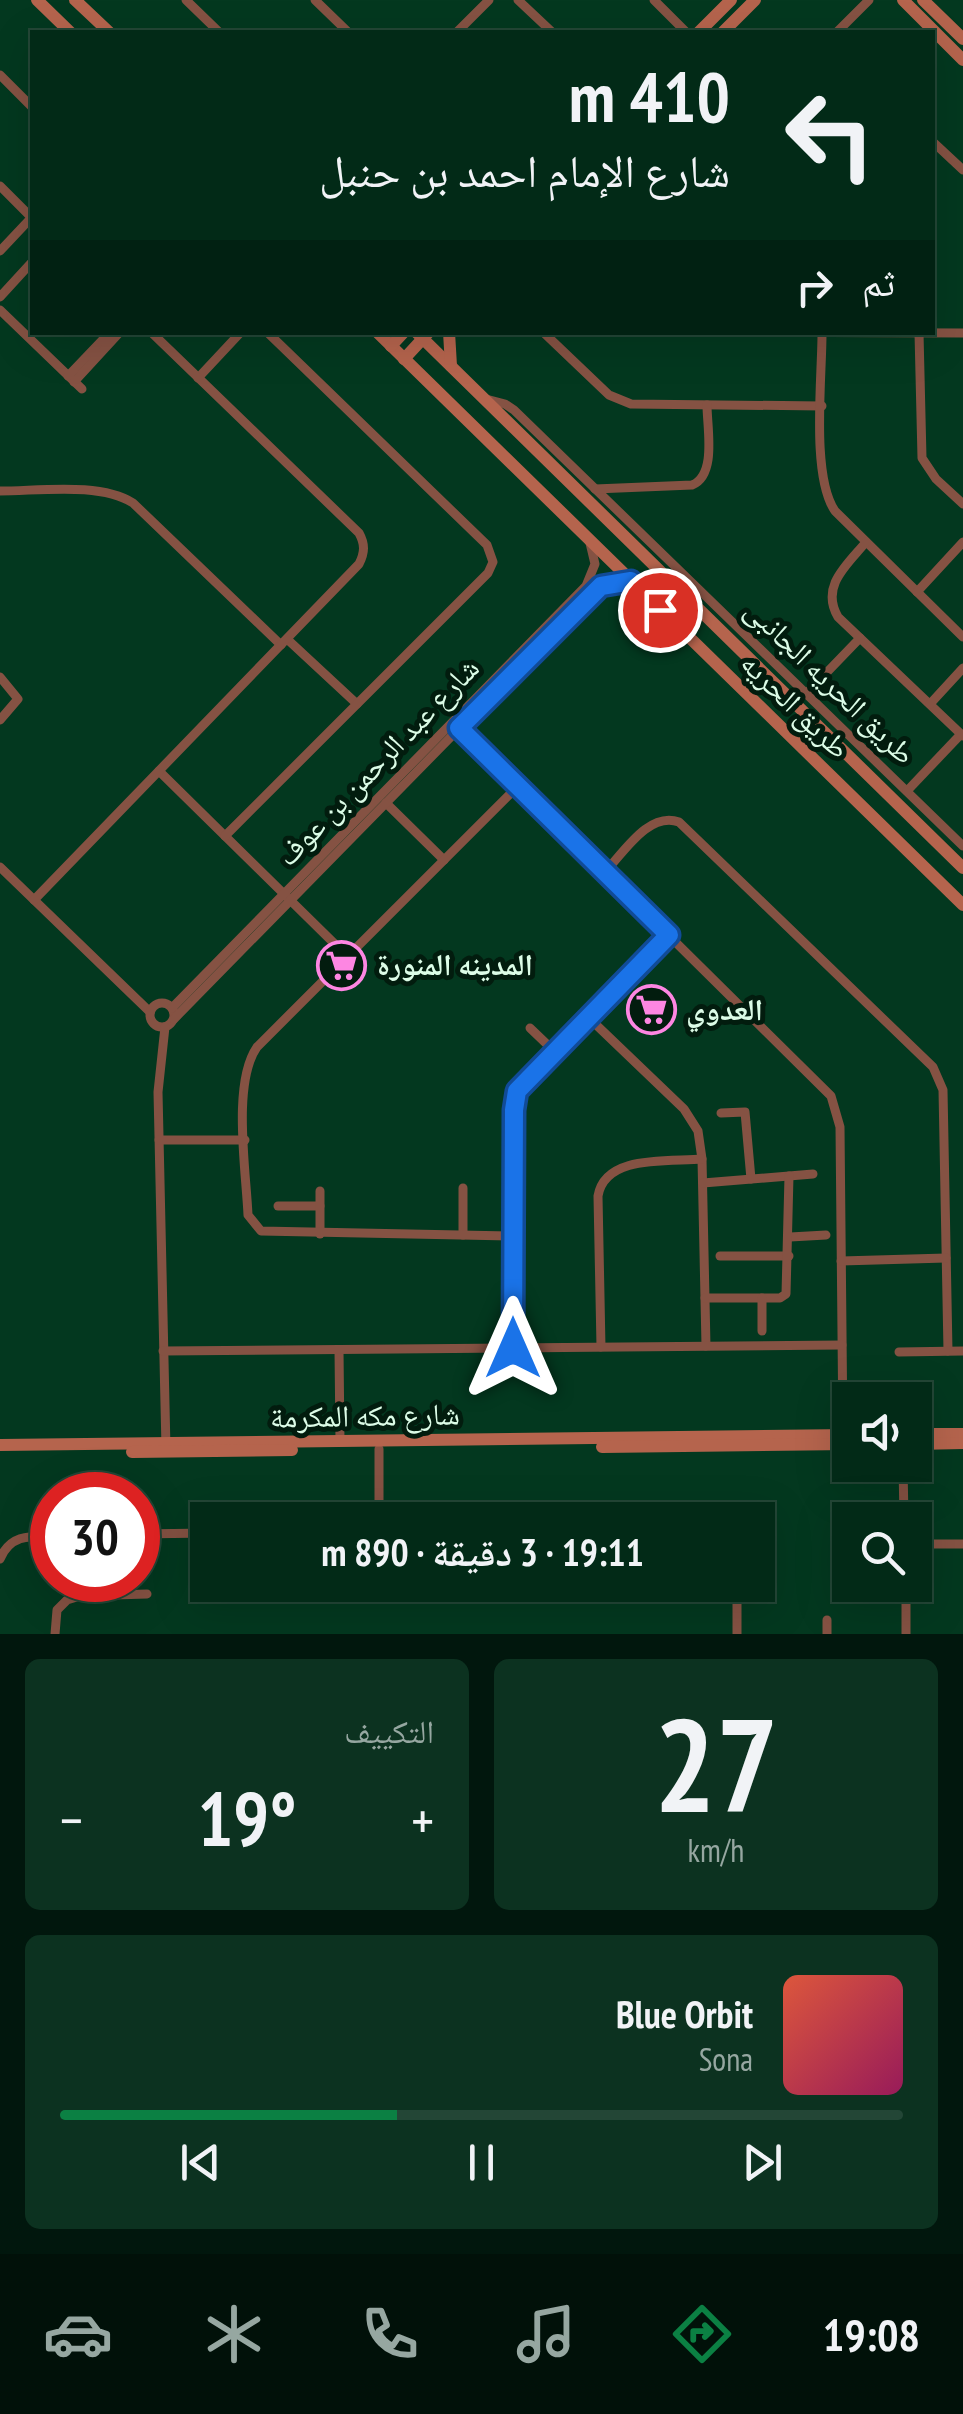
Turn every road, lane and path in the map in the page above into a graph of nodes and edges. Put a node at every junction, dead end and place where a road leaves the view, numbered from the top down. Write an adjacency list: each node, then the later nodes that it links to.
1 (37, 0): 14 (street)
2 (75, 0): 15 (street)
3 (186, 0): 16 (street)
4 (315, 0): 13 (street)
5 (489, 0): 19 (street)
6 (518, 0): 20 (street)
7 (654, 0): 21 (street)
8 (731, 0): 22 (street)
9 (755, 0): 23 (street)
10 (868, 0): 24 (street)
11 (902, 0): 25 (street)
12 (923, 0): 27 (street)
13 (337, 22): 17 (street); 18 (street)
14 (68, 30)
15 (106, 30)
16 (217, 30)
17 (329, 30)
18 (346, 30)
19 (459, 30)
20 (550, 30)
21 (684, 30)
22 (701, 30)
23 (726, 30)
24 (839, 30)
25 (932, 30)
26 (935, 32): 28 (street)
27 (963, 39)
28 (963, 60)
29 (0, 75): 30 (street)
30 (30, 101)
31 (935, 144): 32 (street)
32 (963, 170)
33 (0, 186): 34 (street)
34 (30, 215)
35 (30, 219): 36 (street)
36 (0, 251)
37 (30, 264): 38 (street)
38 (0, 297)
39 (0, 310): 58 (street)
40 (935, 333): 41 (street)
41 (963, 333)
42 (108, 335): 58 (street)
43 (117, 335): 58 (street)
44 (155, 335): 57 (street)
45 (239, 335): 57 (street)
46 (270, 335): 77 (street)
47 (380, 335): 54 (street, طريق الحريه)
48 (401, 335): 54 (street)
49 (422, 335): 55 (street); 56 (street, طريق الحريه)
50 (449, 335): 56 (street)
51 (546, 335): 60 (street)
52 (822, 335): 61 (street)
53 (919, 335): 64 (street)
54 (391, 346): 55 (street, طريق الحريه)
55 (404, 358): 65 (street, طريق الحريه)
56 (450, 366): 59 (street, طريق الحريه)
57 (198, 378): 72 (street)
58 (75, 382)
59 (483, 398): 62 (street, طريق الحريه الجانبى); 76 (street, طريق الحريه)
60 (707, 405): 61 (street); 62 (street)
61 (822, 406): 66 (street)
62 (595, 489): 75 (street, طريق الحريه الجانبى)
63 (0, 490): 72 (street)
64 (963, 504)
65 (589, 540): 68 (street, طريق الحريه); 81 (street, شارع عبد الرحمن بن عوف)
66 (866, 542): 69 (street); 71 (street)
67 (963, 542): 69 (street)
68 (631, 581): 79 (street, طريق الحريه); 81 (street, شارع عبد الرحمن بن عوف)
69 (917, 592): 70 (street)
70 (963, 637)
71 (860, 638): 75 (street); 78 (street)
72 (284, 642): 77 (street); 85 (street)
73 (963, 668): 78 (street)
74 (0, 677): 80 (street)
75 (806, 694): 87 (street, طريق الحريه الجانبى)
76 (790, 698): 79 (street); 82 (street, طريق الحريه)
77 (357, 704): 89 (street)
78 (930, 704): 83 (street)
79 (770, 716): 84 (street, طريق الحريه)
80 (0, 720)
81 (456, 725): 86 (street); 88 (street, شارع عبد الرحمن بن عوف); 95 (street, شارع عبد الرحمن بن عوف)
82 (820, 727): 84 (street); 92 (street, طريق الحريه)
83 (962, 735): 87 (street)
84 (800, 746): 97 (street, طريق الحريه)
85 (159, 771): 89 (street); 96 (street)
86 (518, 786): 91 (street); 94 (street)
87 (906, 791): 90 (street, طريق الحريه الجانبى)
88 (386, 803): 91 (street); 95 (street, شارع عبد الرحمن بن عوف)
89 (225, 836): 95 (street)
90 (963, 846)
91 (444, 860): 99 (street)
92 (963, 867)
93 (0, 868): 96 (street)
94 (604, 872): 98 (street); 125 (street)
95 (287, 897): 99 (street); 101 (street, شارع عبد الرحمن بن عوف)
96 (34, 900): 100 (street)
97 (963, 905)
98 (669, 935): 102 (street); 126 (street)
99 (347, 956): 108 (street)
100 (150, 1012): 101 (street); 103 (street)
101 (173, 1013): 103 (street, شارع عبد الرحمن بن عوف)
102 (588, 1017): 105 (street); 109 (street)
103 (164, 1027): 107 (street)
104 (530, 1028): 105 (street)
105 (554, 1052): 120 (street)
106 (721, 1114): 112 (street)
107 (159, 1140): 108 (street); 135 (street)
108 (245, 1140): 118 (street)
109 (702, 1159): 113 (street); 132 (street)
110 (813, 1174): 111 (street)
111 (789, 1176): 112 (street); 122 (street)
112 (751, 1179): 113 (street)
113 (703, 1183): 127 (street)
114 (464, 1188): 119 (street)
115 (320, 1191): 117 (street)
116 (278, 1206): 117 (street)
117 (320, 1206): 118 (street)
118 (320, 1234): 119 (street)
119 (463, 1235): 120 (street)
120 (513, 1236): 133 (street)
121 (826, 1236): 122 (street)
122 (790, 1237): 124 (street)
123 (720, 1256): 124 (street)
124 (789, 1256): 128 (street)
125 (946, 1258): 126 (street); 136 (street)
126 (842, 1262): 130 (street)
127 (705, 1298): 128 (street); 131 (street)
128 (762, 1298): 129 (street)
129 (762, 1331)
130 (842, 1345): 131 (street); 139 (street)
131 (706, 1346): 132 (street)
132 (601, 1347): 133 (street)
133 (513, 1348): 134 (street)
134 (339, 1350): 135 (street); 143 (street)
135 (164, 1351): 148 (street)
136 (948, 1351): 137 (street); 138 (street)
137 (963, 1351)
138 (898, 1352)
139 (844, 1382)
140 (932, 1434): 141 (street)
141 (963, 1434)
142 (832, 1439): 145 (street, شارع مكه المكرمة)
143 (340, 1441): 145 (street, شارع مكه المكرمة); 148 (street, شارع مكه المكرمة)
144 (963, 1443): 146 (street)
145 (464, 1444): 149 (street, شارع مكه المكرمة)
146 (932, 1444)
147 (0, 1445): 148 (street, شارع مكه المكرمة)
148 (166, 1447): 149 (street, شارع مكه المكرمة); 150 (street, شارع مكه المكرمة)
149 (380, 1449): 151 (street)
150 (0, 1453)
151 (379, 1502)
152 (160, 1534): 153 (street)
153 (190, 1534)
154 (30, 1537): 157 (street)
155 (932, 1544): 156 (street)
156 (963, 1544)
157 (0, 1560)
158 (65, 1602): 162 (street)
159 (737, 1602): 163 (street)
160 (906, 1602): 165 (street)
161 (827, 1620): 164 (street)
162 (54, 1634)
163 (737, 1634)
164 (827, 1634)
165 (906, 1634)

